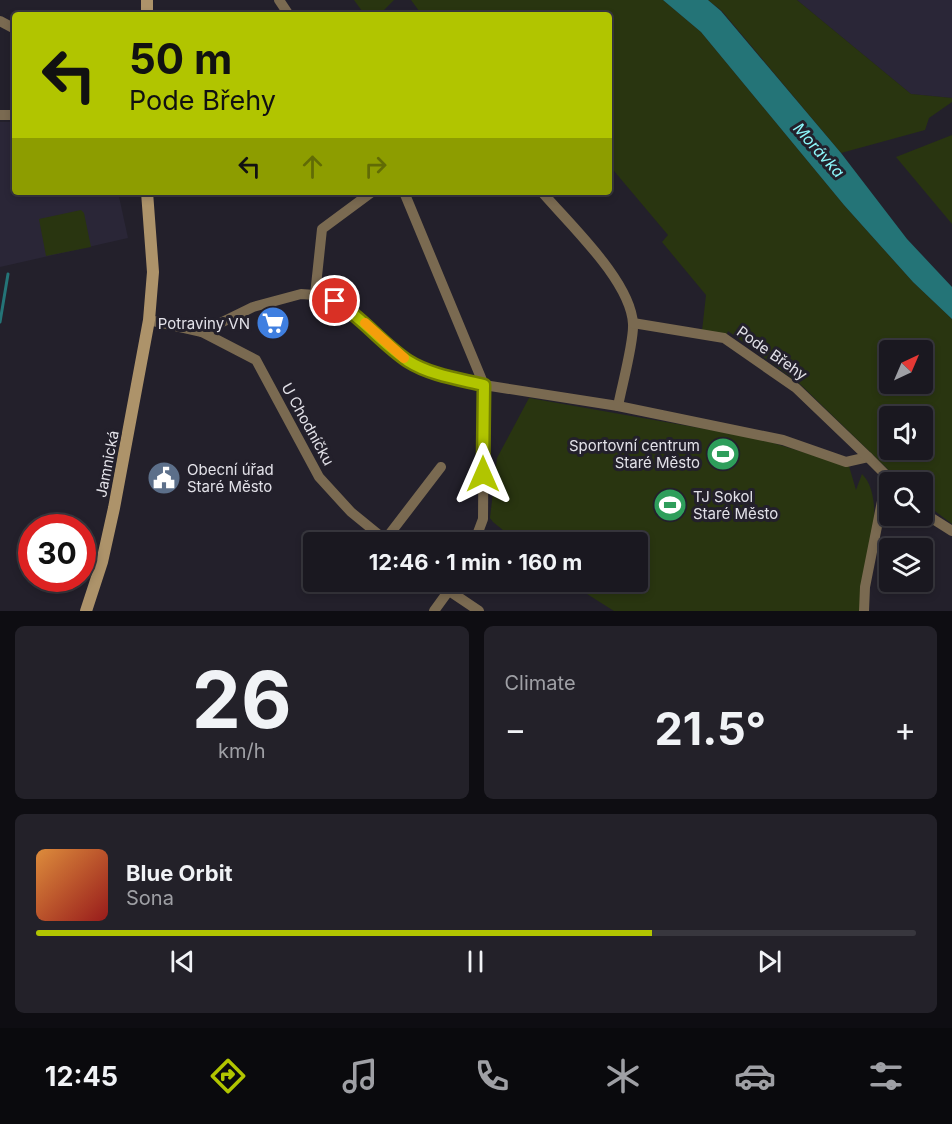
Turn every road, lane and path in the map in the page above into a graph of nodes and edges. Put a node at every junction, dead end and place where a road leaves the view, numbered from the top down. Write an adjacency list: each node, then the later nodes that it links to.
1 (147, 195): 6 (main road, Jamnická)
2 (368, 195): 5 (street)
3 (405, 195): 9 (street)
4 (545, 195): 7 (street)
5 (315, 295): 8 (street); 9 (street)
6 (149, 320): 8 (street); 21 (main road, Jamnická)
7 (633, 323): 10 (street); 11 (street, Pode Břehy)
8 (201, 332): 17 (street, U Chodníčku)
9 (484, 385): 10 (street); 19 (street)
10 (618, 406): 11 (street)
11 (868, 457): 13 (street, Pode Břehy)
12 (441, 467): 18 (street, U Chodníčku)
13 (883, 472)
14 (933, 519): 16 (street)
15 (879, 526): 24 (street)
16 (952, 531)
17 (375, 532)
18 (394, 532)
19 (478, 532)
20 (449, 593): 22 (street); 23 (street)
21 (86, 611)
22 (434, 611)
23 (479, 611)
24 (864, 611)

